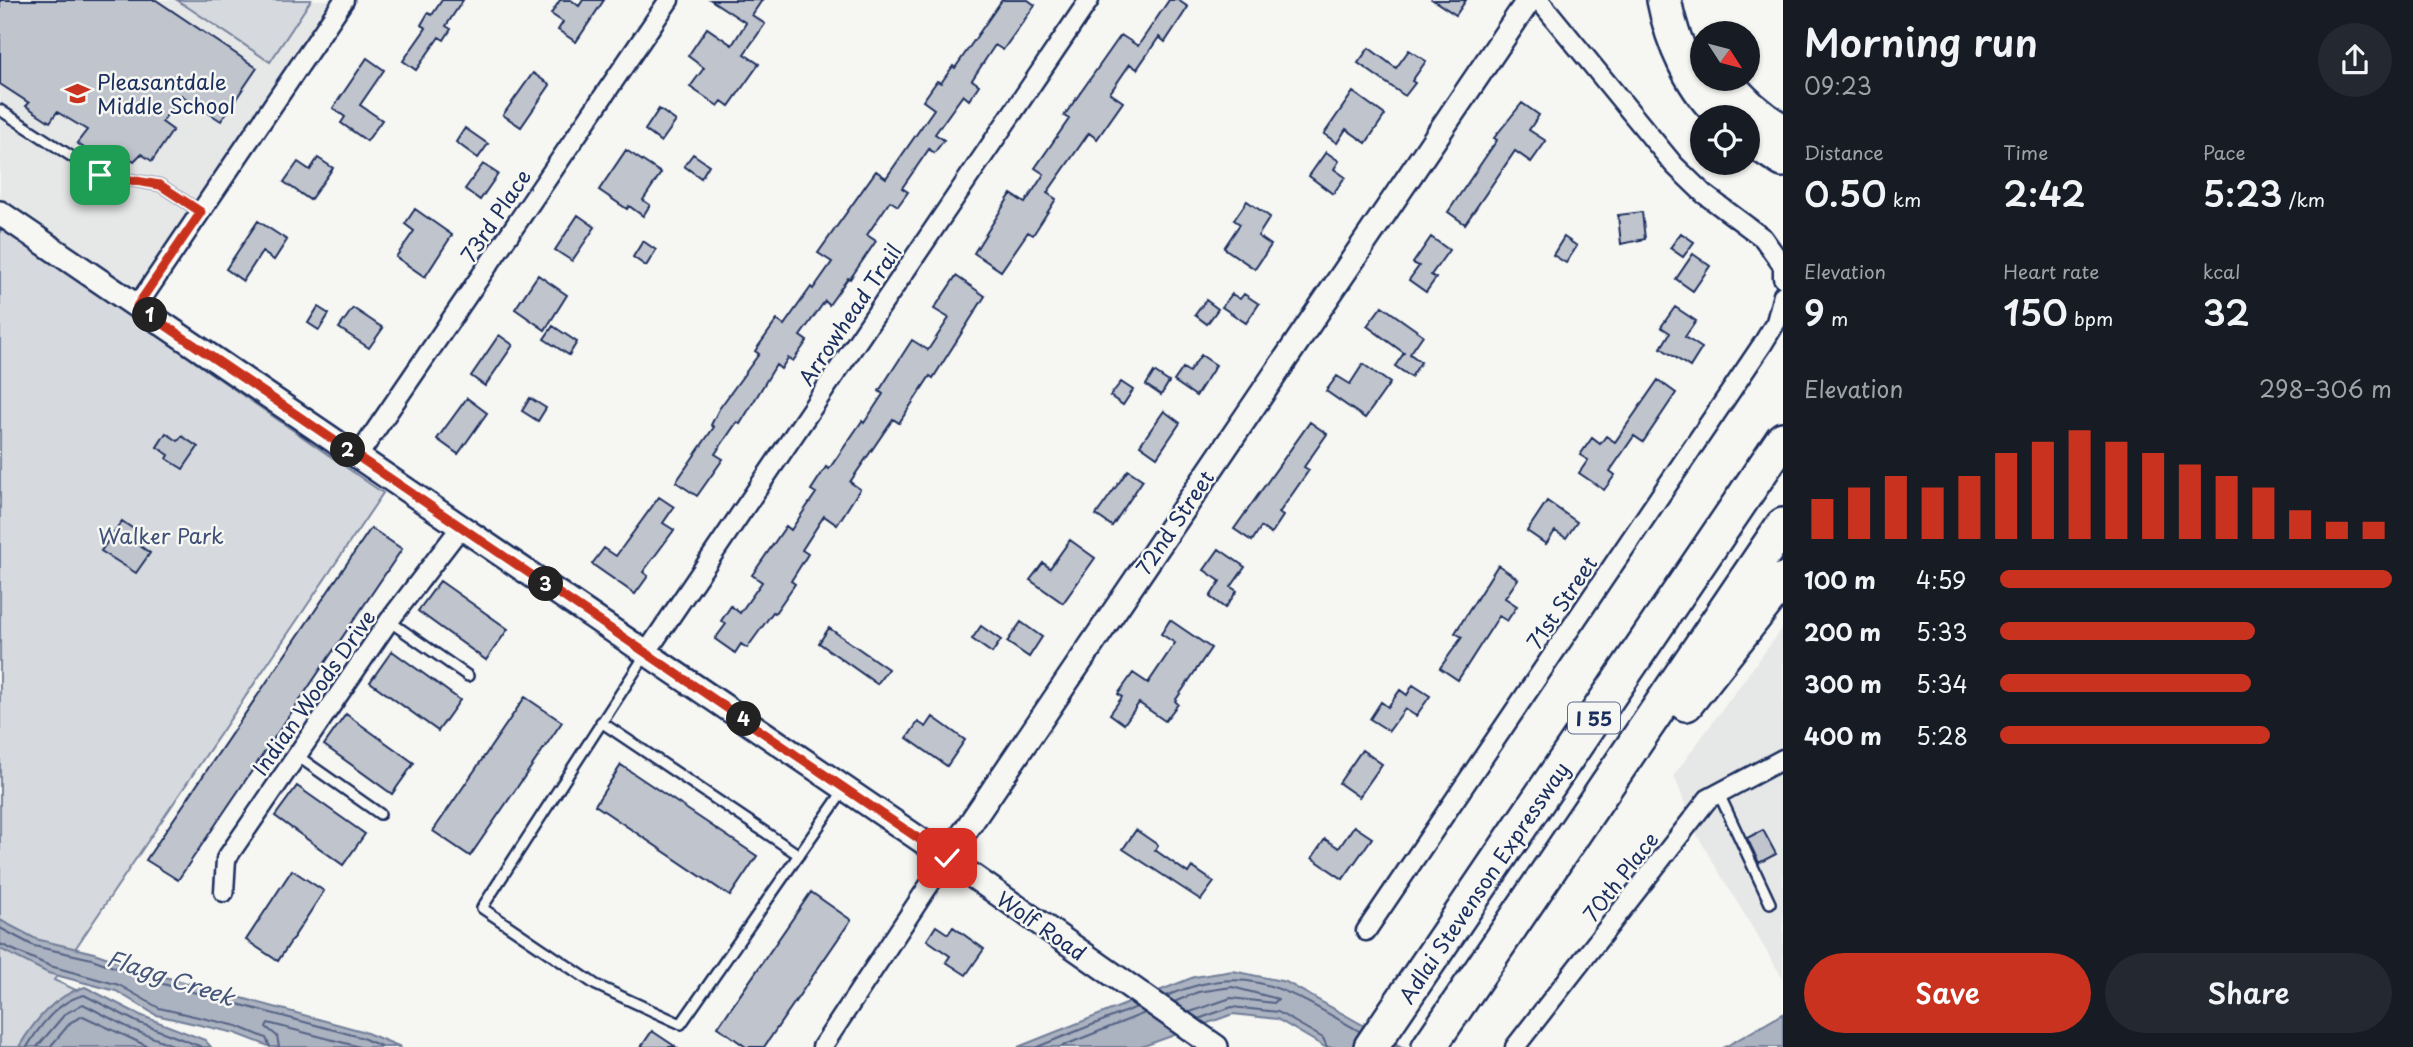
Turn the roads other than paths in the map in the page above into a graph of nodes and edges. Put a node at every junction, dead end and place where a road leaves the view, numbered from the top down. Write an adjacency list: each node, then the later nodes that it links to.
1 (344, 0): 15 (street)
2 (669, 0): 21 (street, 73rd Place)
3 (1089, 0): 26 (street, Arrowhead Trail)
4 (1529, 0): 35 (street, 72nd Street)
5 (1539, 0): 17 (street)
6 (1664, 0): 10 (highway)
7 (1686, 0): 8 (highway)
8 (1690, 21)
9 (1734, 91): 12 (highway)
10 (1713, 105)
11 (0, 110): 15 (lane)
12 (1783, 131)
13 (1760, 145): 14 (highway)
14 (1783, 160)
15 (201, 212): 19 (street)
16 (0, 213): 19 (street, Wolf Road)
17 (1783, 278)
18 (1783, 295): 38 (street, 71st Street)
19 (137, 306): 21 (street, Wolf Road)
20 (1783, 439): 43 (highway, Adlai Stevenson Expressway / I 55)
21 (358, 456): 23 (street, Wolf Road)
22 (1783, 525): 39 (highway, I 55)
23 (461, 527): 25 (street, Indian Woods Drive); 26 (street, Wolf Road)
24 (1783, 580): 39 (highway)
25 (388, 621): 27 (lane); 29 (street, Indian Woods Drive)
26 (646, 653): 28 (lane); 31 (street, Wolf Road)
27 (468, 676)
28 (601, 722): 34 (lane); 34 (lane)
29 (296, 755): 33 (lane); 36 (street, Indian Woods Drive)
30 (1783, 759): 32 (street, 70th Place)
31 (845, 788): 34 (lane); 35 (street, Wolf Road)
32 (1719, 793): 37 (lane); 44 (street, 70th Place)
33 (380, 814)
34 (799, 855)
35 (947, 858): 41 (street, Wolf Road); 42 (street, 72nd Street)
36 (224, 892)
37 (1770, 903)
38 (1366, 931)
39 (1474, 981): 40 (highway, I 55)
40 (1438, 1034)
41 (1211, 1044)
42 (822, 1047)
43 (1371, 1047)
44 (1516, 1047)

